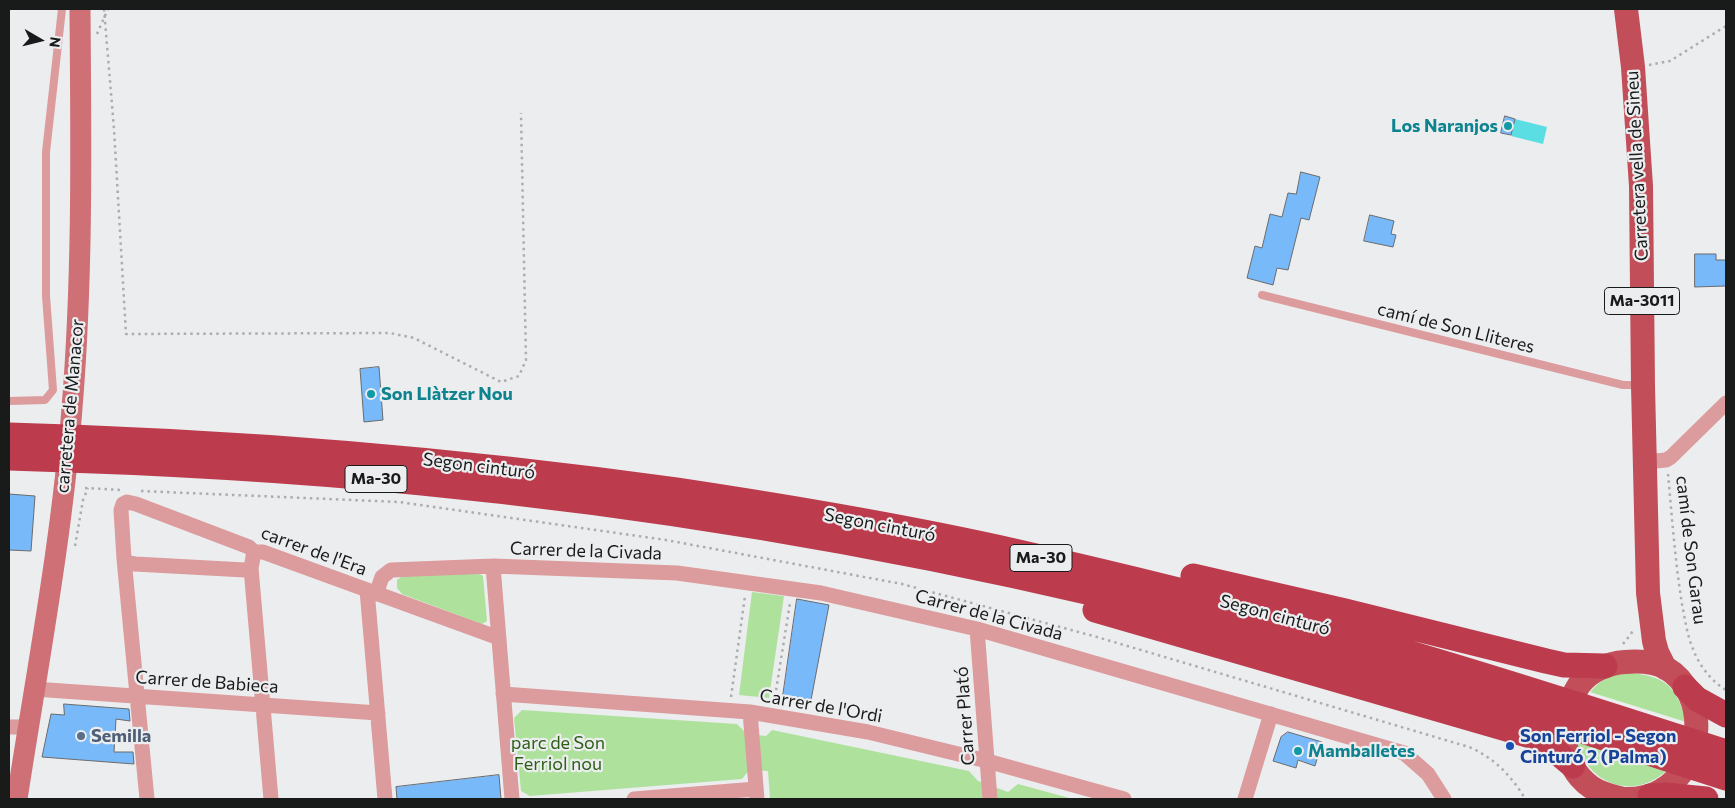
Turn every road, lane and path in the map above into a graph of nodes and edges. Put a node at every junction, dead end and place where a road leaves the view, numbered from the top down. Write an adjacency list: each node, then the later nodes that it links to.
1 (62, 9): 10 (lane)
2 (80, 9): 35 (main road, carretera de Manacor)
3 (104, 9): 7 (path)
4 (1626, 9): 6 (main road, Carretera vella de Sineu / Ma-3011)
5 (1726, 26): 6 (path)
6 (1633, 67): 9 (main road, Carretera vella de Sineu / Ma-3011)
7 (522, 113)
8 (1262, 295): 9 (lane, camí de Son Lliteres)
9 (1643, 386): 16 (main road, Carretera vella de Sineu / Ma-3011)
10 (9, 401)
11 (1726, 403): 16 (street)
12 (9, 422): 14 (highway)
13 (9, 435): 14 (highway, Segon cinturó / Ma-30)
14 (337, 452): 19 (highway, Segon cinturó / Ma-30)
15 (13, 459): 21 (highway, Segon cinturó / Ma-30)
16 (1656, 461): 28 (main road, Carretera vella de Sineu / Ma-3011); 36 (path, camí de Son Garau)
17 (85, 488): 18 (path)
18 (122, 490)
19 (873, 523): 32 (highway); 47 (highway, Segon cinturó / Ma-30)
20 (254, 552): 22 (street, carrer de l'Era); 24 (street); 27 (street, carrer de l'Era)
21 (914, 555): 49 (highway); 50 (highway, Ma-30)
22 (124, 559): 24 (street); 38 (street)
23 (493, 566): 25 (street, Carrer de la Civada); 27 (street, Carrer de la Civada); 31 (street)
24 (251, 568): 39 (street)
25 (747, 582): 26 (street, Carrer de la Civada); 40 (path)
26 (792, 589): 30 (street, Carrer de la Civada); 45 (path)
27 (372, 592): 31 (street, carrer de l'Era); 42 (street)
28 (1648, 593): 32 (main road, Carretera vella de Sineu / Ma-3011); 33 (main road, Carretera vella de Sineu / Ma-3011)
29 (1635, 625): 32 (path)
30 (977, 629): 43 (street, Carrer de la Civada); 48 (street, Carrer Plató)
31 (498, 638): 37 (street)
32 (1615, 658): 33 (main road); 49 (main road, Ma-3011)
33 (1665, 668): 34 (main road, Ma-3011)
34 (1685, 687): 44 (highway); 53 (main road, Ma-3011)
35 (34, 689): 38 (street, Carrer de Babieca); 46 (main road, carretera de Manacor)
36 (1726, 690)
37 (503, 694): 40 (street, Carrer de l'Ordi); 58 (street)
38 (137, 696): 39 (street, Carrer de Babieca); 55 (street)
39 (262, 705): 42 (street, Carrer de Babieca); 56 (street)
40 (729, 710): 41 (street, Carrer de l'Ordi)
41 (750, 712): 45 (street, Carrer de l'Ordi); 52 (street)
42 (378, 713): 57 (street)
43 (1271, 714): 62 (street); 63 (street, Carrer de la Civada)
44 (1726, 715)
45 (772, 716): 48 (street, Carrer de l'Ordi)
46 (18, 727): 54 (main road, carretera de Manacor)
47 (1726, 752)
48 (987, 761): 60 (street, Carrer Plató); 61 (street, Carrer de l'Ordi)
49 (1573, 766): 51 (main road, Ma-3011)
50 (1726, 778)
51 (1594, 793): 64 (main road)
52 (757, 794): 59 (street)
53 (1649, 794): 64 (main road); 65 (highway)
54 (17, 799)
55 (146, 799)
56 (271, 799)
57 (385, 799)
58 (512, 799)
59 (640, 799)
60 (990, 799)
61 (1124, 799)
62 (1245, 799)
63 (1444, 799)
64 (1624, 799)
65 (1706, 799)

